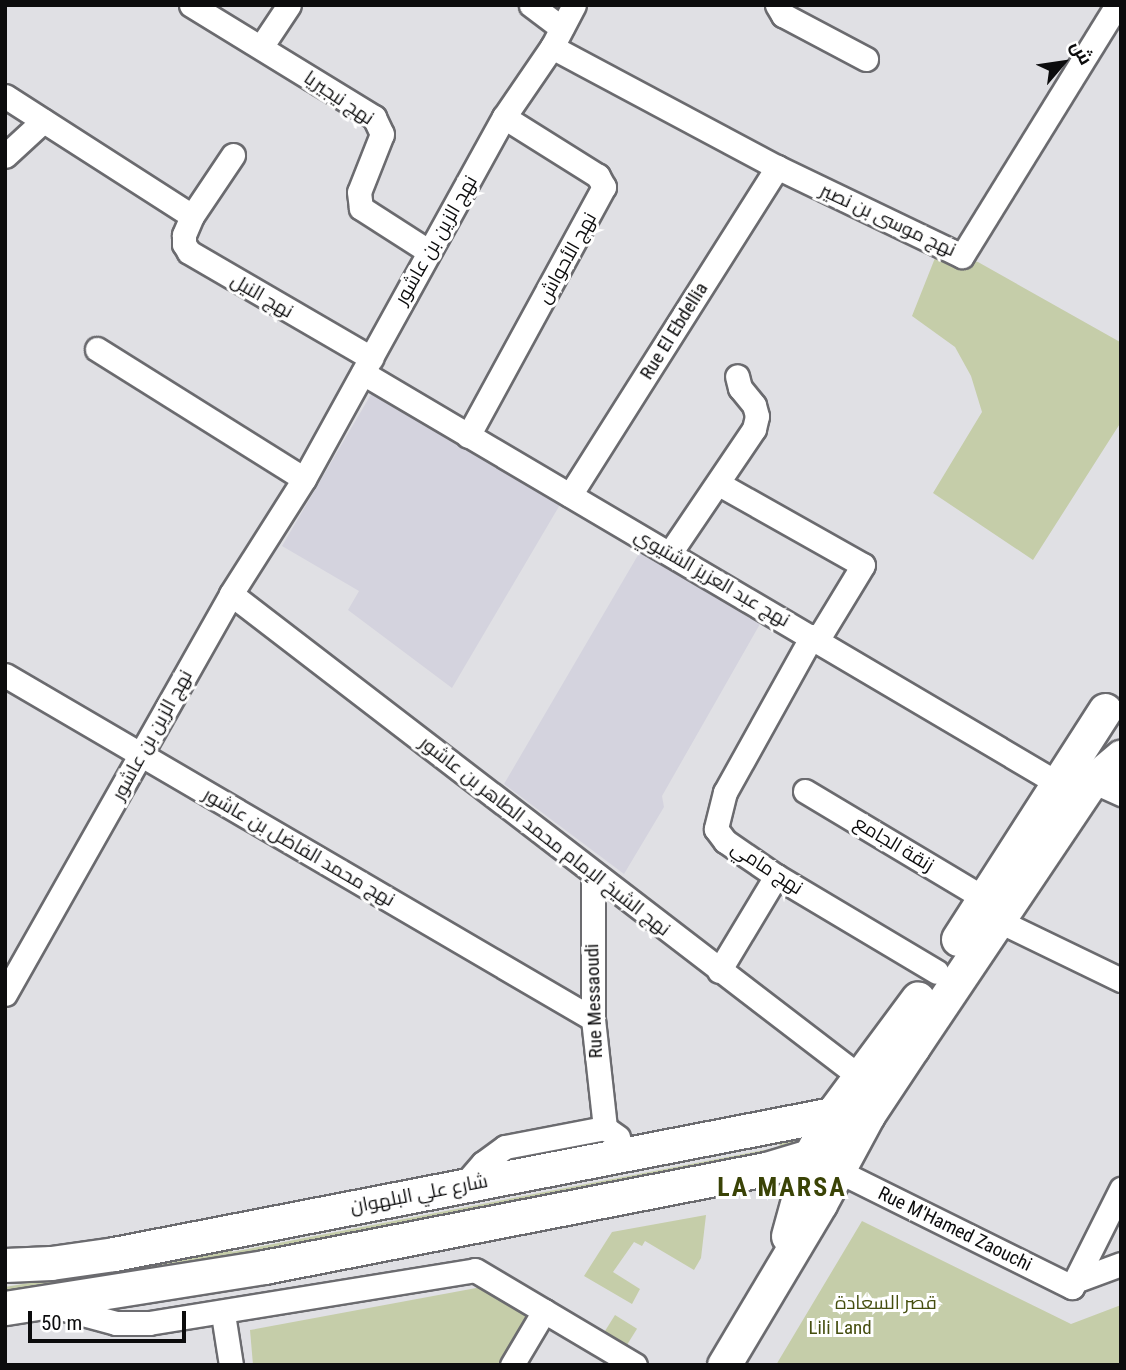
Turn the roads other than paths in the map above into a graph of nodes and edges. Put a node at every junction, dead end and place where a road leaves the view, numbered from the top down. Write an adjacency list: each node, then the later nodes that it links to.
1 (191, 5): 8 (street, نهج نيجيريا)
2 (289, 5): 8 (street)
3 (531, 5): 7 (street, نهج موسى بن نصير)
4 (574, 5): 7 (street, نهج الزين بن عاشور)
5 (777, 5): 9 (street)
6 (1117, 5): 15 (street, نهج موسى بن نصير)
7 (557, 38): 11 (street, نهج الزين بن عاشور); 15 (street, نهج موسى بن نصير)
8 (261, 47): 17 (street, نهج نيجيريا)
9 (866, 59)
10 (5, 96): 12 (street)
11 (504, 117): 17 (street, نهج الزين بن عاشور); 21 (street, نهج الأحواش)
12 (43, 121): 14 (street); 16 (street)
13 (233, 155): 16 (street, نهج النيل)
14 (5, 156)
15 (777, 167): 24 (street, Rue El Ebdellia)
16 (192, 216): 19 (street, نهج النيل)
17 (428, 251): 19 (street, نهج الزين بن عاشور)
18 (97, 349): 22 (street)
19 (367, 365): 21 (street, نهج عبد العزيز الشتيوي); 22 (street, نهج الزين بن عاشور)
20 (737, 376): 23 (street)
21 (468, 436): 24 (street, نهج عبد العزيز الشتيوي)
22 (304, 479): 26 (street, نهج الزين بن عاشور)
23 (719, 484): 25 (street); 27 (street)
24 (570, 495): 25 (street, نهج عبد العزيز الشتيوي)
25 (670, 553): 27 (street, نهج عبد العزيز الشتيوي)
26 (231, 594): 31 (street, نهج الزين بن عاشور); 36 (street, نهج الشيخ الإمام محمد الطاهر بن عاشور)
27 (815, 638): 33 (street, نهج عبد العزيز الشتيوي); 37 (street, نهج مامي)
28 (5, 675): 31 (street, نهج محمد الفاضل بن عاشور)
29 (1113, 699): 30 (main road); 33 (main road)
30 (1121, 746)
31 (141, 754): 42 (street, نهج الزين بن عاشور); 43 (street, نهج محمد الفاضل بن عاشور)
32 (1121, 757): 34 (main road)
33 (1059, 784): 38 (main road)
34 (1106, 787): 38 (main road)
35 (805, 791): 38 (street, زنقة الجامع)
36 (593, 874): 39 (street, نهج الشيخ الإمام محمد الطاهر بن عاشور); 43 (street, Rue Messaoudi)
37 (776, 876): 39 (street); 40 (street, نهج مامي)
38 (990, 909): 40 (main road); 41 (street, زنقة الجامع); 49 (main road)
39 (719, 971): 44 (street, نهج الشيخ الإمام محمد الطاهر بن عاشور)
40 (937, 972): 44 (main road)
41 (1121, 980)
42 (5, 994)
43 (593, 1019): 47 (street, Rue Messaoudi)
44 (860, 1077): 45 (main road)
45 (832, 1114): 46 (main road, شارع علي البلهوان); 49 (main road)
46 (795, 1122): 48 (main road, شارع علي البلهوان); 49 (main road)
47 (605, 1128): 48 (street); 50 (street)
48 (632, 1152): 50 (main road, شارع علي البلهوان)
49 (823, 1164): 54 (main road); 54 (main road); 55 (street, Rue M'Hamed Zaouchi); 56 (main road)
50 (462, 1186): 53 (main road, شارع علي البلهوان)
51 (1121, 1189): 55 (street)
52 (1121, 1264): 55 (street)
53 (5, 1265)
54 (778, 1272): 63 (main road)
55 (1073, 1284)
56 (46, 1304): 57 (main road); 59 (street)
57 (5, 1308)
58 (544, 1311): 59 (street); 61 (street); 62 (street)
59 (223, 1314): 60 (street)
60 (231, 1365)
61 (512, 1365)
62 (635, 1365)
63 (724, 1365)

